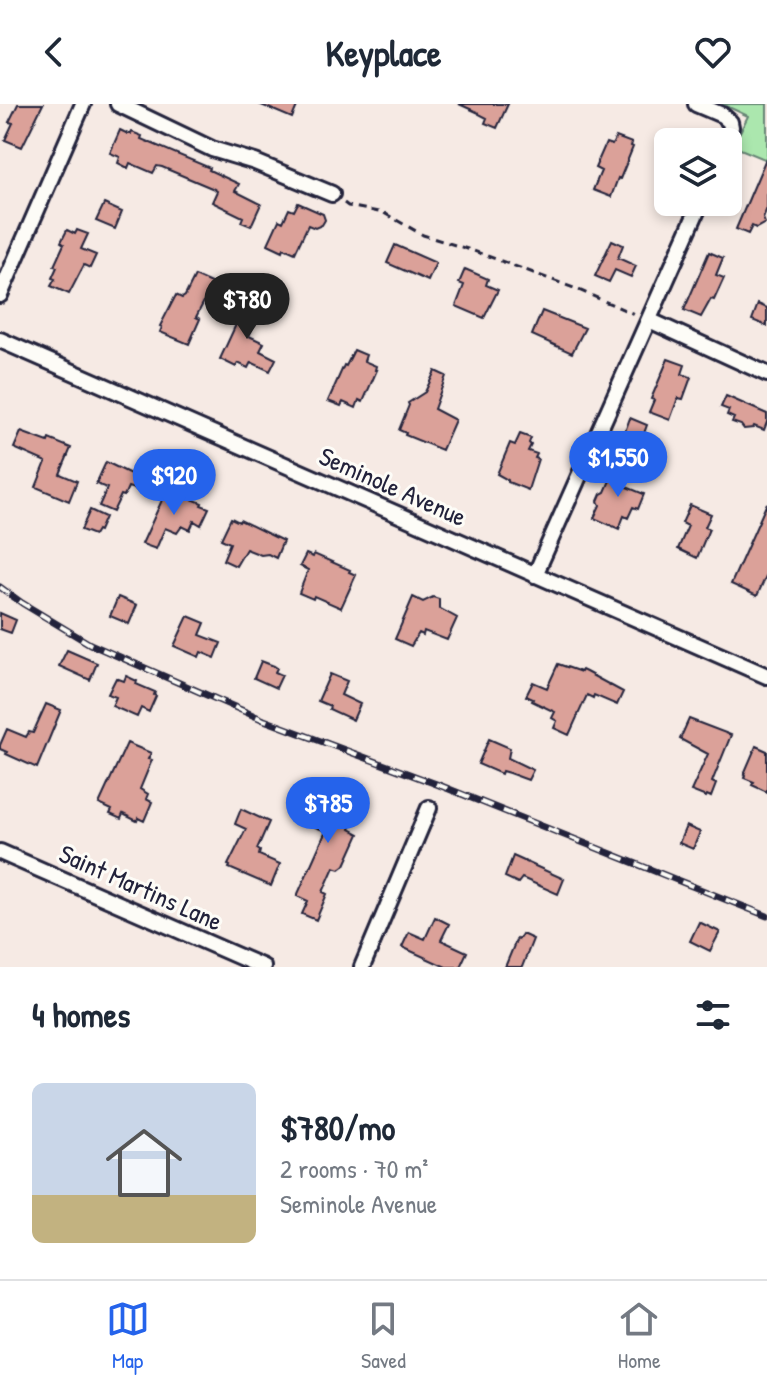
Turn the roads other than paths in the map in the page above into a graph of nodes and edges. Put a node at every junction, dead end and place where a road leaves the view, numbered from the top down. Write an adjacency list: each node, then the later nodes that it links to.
1 (83, 104): 7 (street)
2 (118, 104): 5 (street)
3 (696, 104): 4 (street)
4 (731, 128)
5 (332, 194)
6 (694, 216): 8 (street)
7 (0, 295)
8 (649, 320): 10 (street); 11 (street)
9 (0, 340): 11 (street, Seminole Avenue)
10 (767, 374)
11 (535, 575): 12 (street, Seminole Avenue)
12 (767, 676)
13 (429, 808): 16 (street)
14 (0, 852): 15 (street, Saint Martins Lane)
15 (263, 967)
16 (362, 967)

